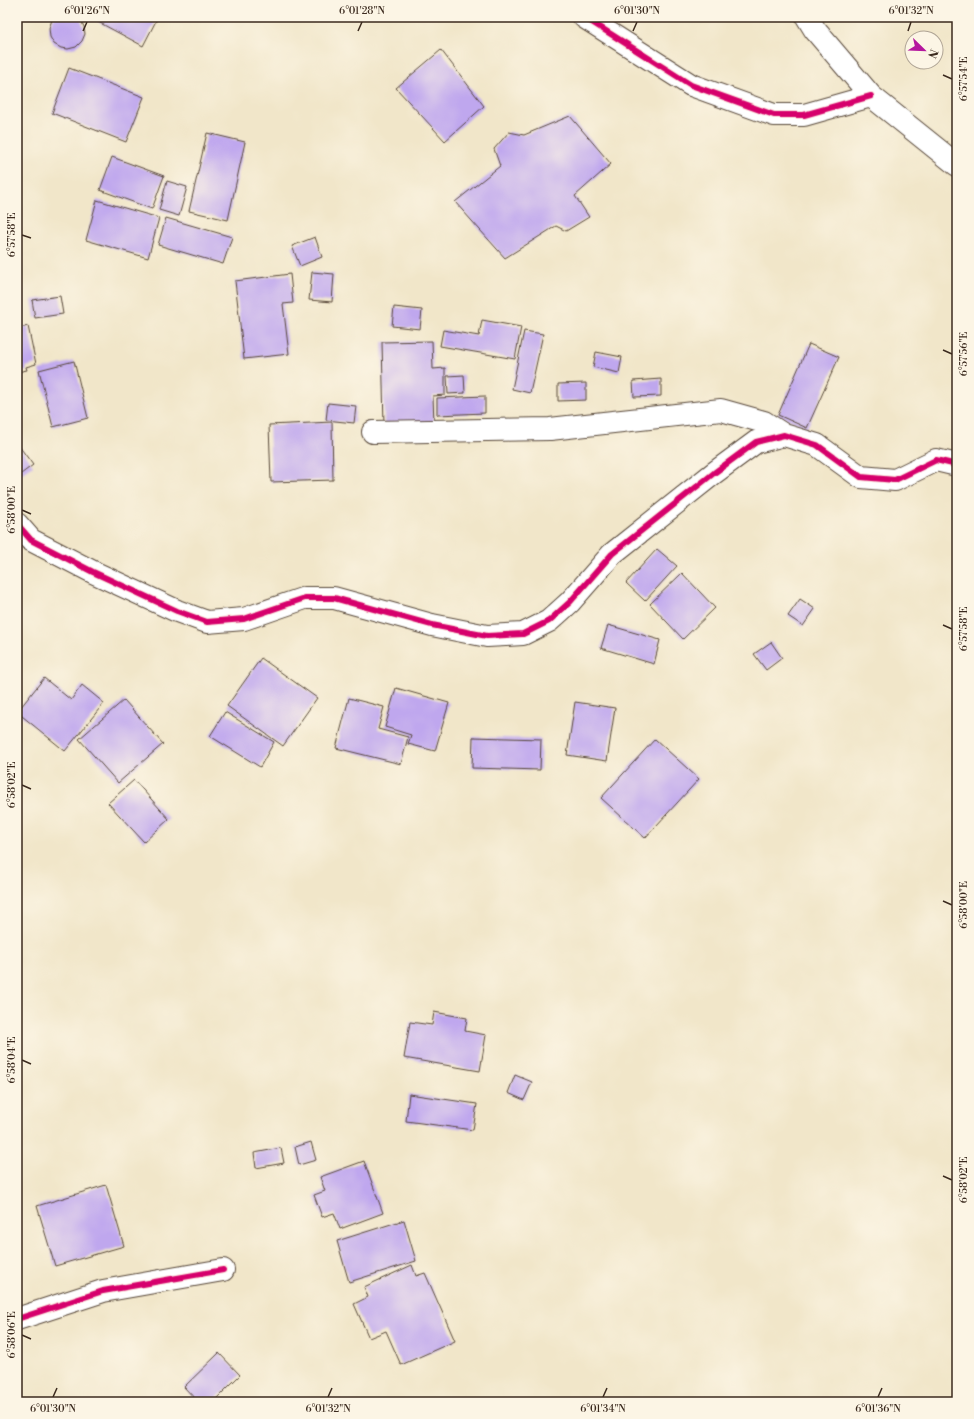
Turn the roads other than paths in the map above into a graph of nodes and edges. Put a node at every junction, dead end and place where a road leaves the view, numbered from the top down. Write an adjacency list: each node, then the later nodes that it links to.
1 (584, 17): 3 (street)
2 (808, 17): 3 (street)
3 (871, 96): 4 (street)
4 (957, 165)
5 (372, 432): 6 (street)
6 (784, 435): 7 (street); 8 (street)
7 (957, 465)
8 (17, 524)
9 (222, 1270): 10 (street)
10 (17, 1319)

